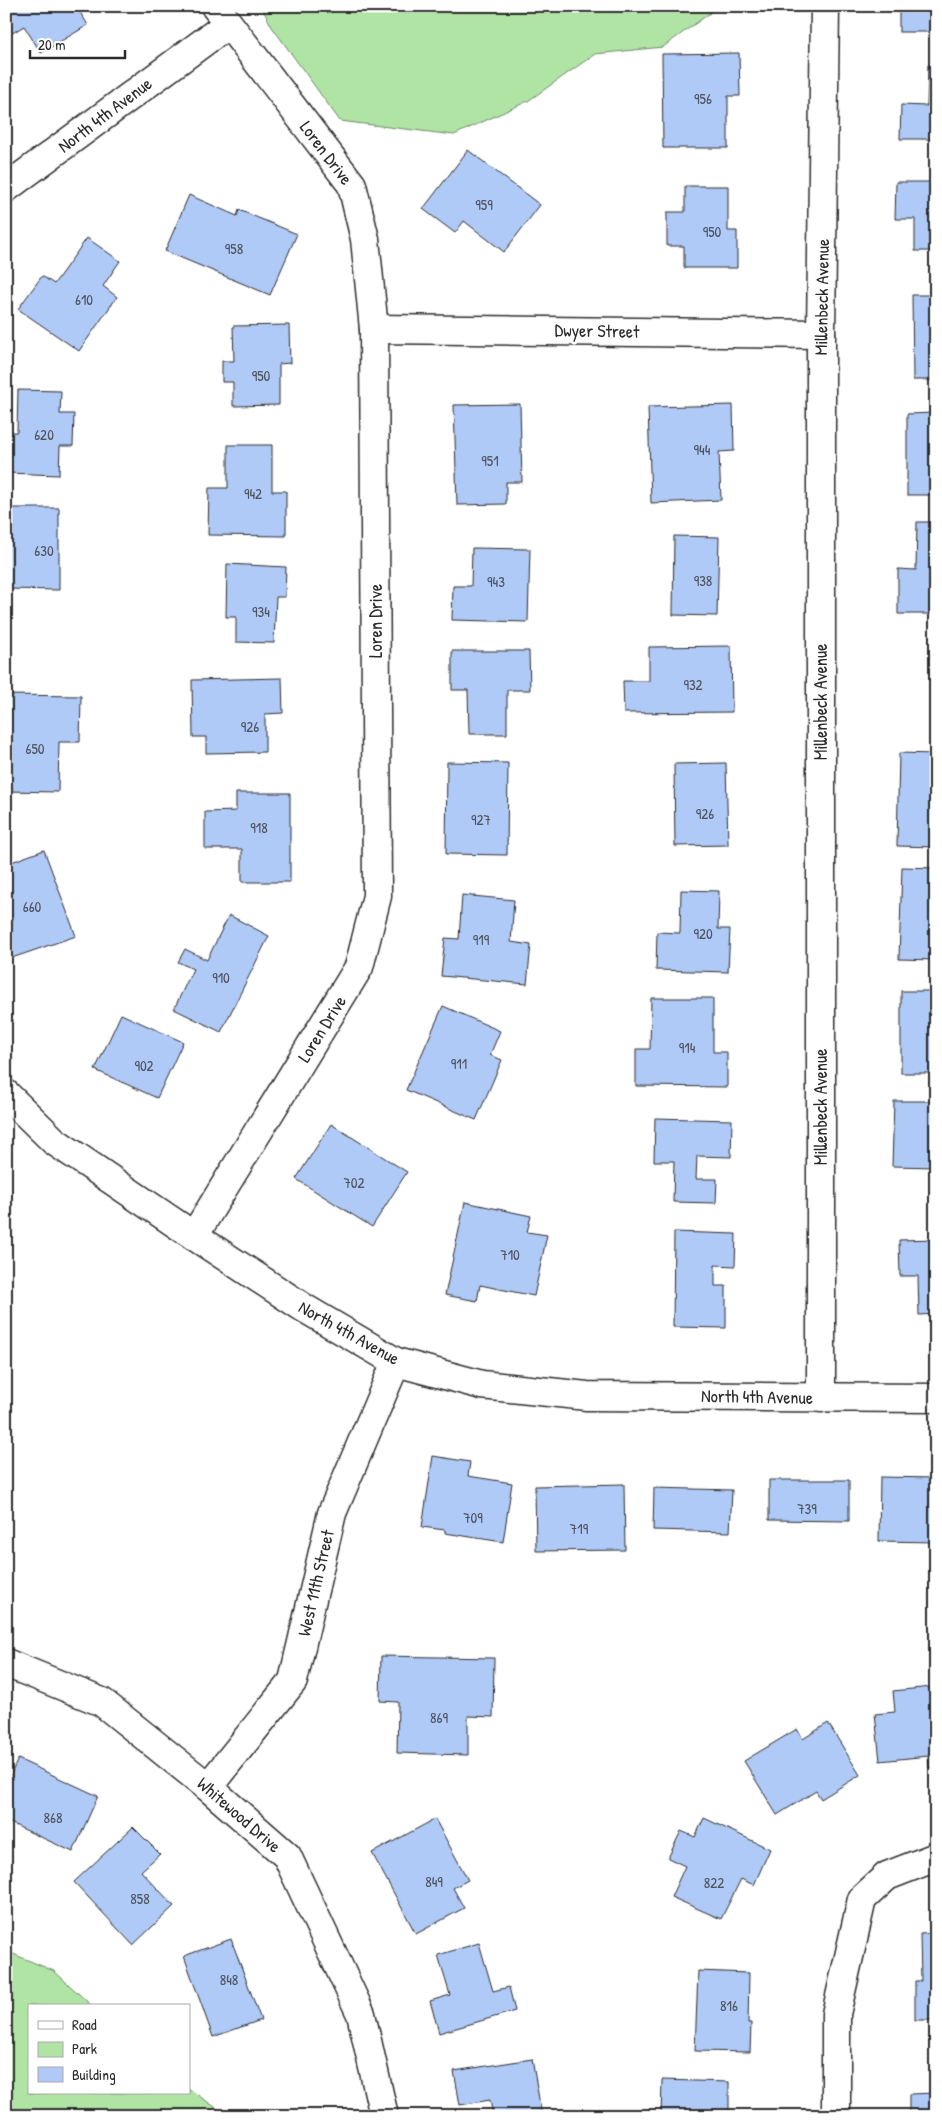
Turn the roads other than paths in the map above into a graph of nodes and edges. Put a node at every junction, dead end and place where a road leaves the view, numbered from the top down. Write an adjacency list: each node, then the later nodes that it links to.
1 (825, 6): 5 (street, Millenbeck Avenue)
2 (222, 15): 3 (street, North 4th Avenue); 4 (street, Loren Drive)
3 (6, 188)
4 (374, 329): 5 (street, Dwyer Street); 7 (street, Loren Drive)
5 (821, 334): 9 (street, Millenbeck Avenue)
6 (6, 1094): 7 (street, North 4th Avenue)
7 (194, 1236): 8 (street, North 4th Avenue)
8 (396, 1362): 9 (street, North 4th Avenue); 12 (street, West 11th Street)
9 (822, 1398): 10 (street, North 4th Avenue)
10 (936, 1398)
11 (6, 1663): 12 (street, Whitewood Drive)
12 (208, 1787): 14 (street, Whitewood Drive)
13 (936, 1857): 15 (street)
14 (384, 2116)
15 (836, 2116)

